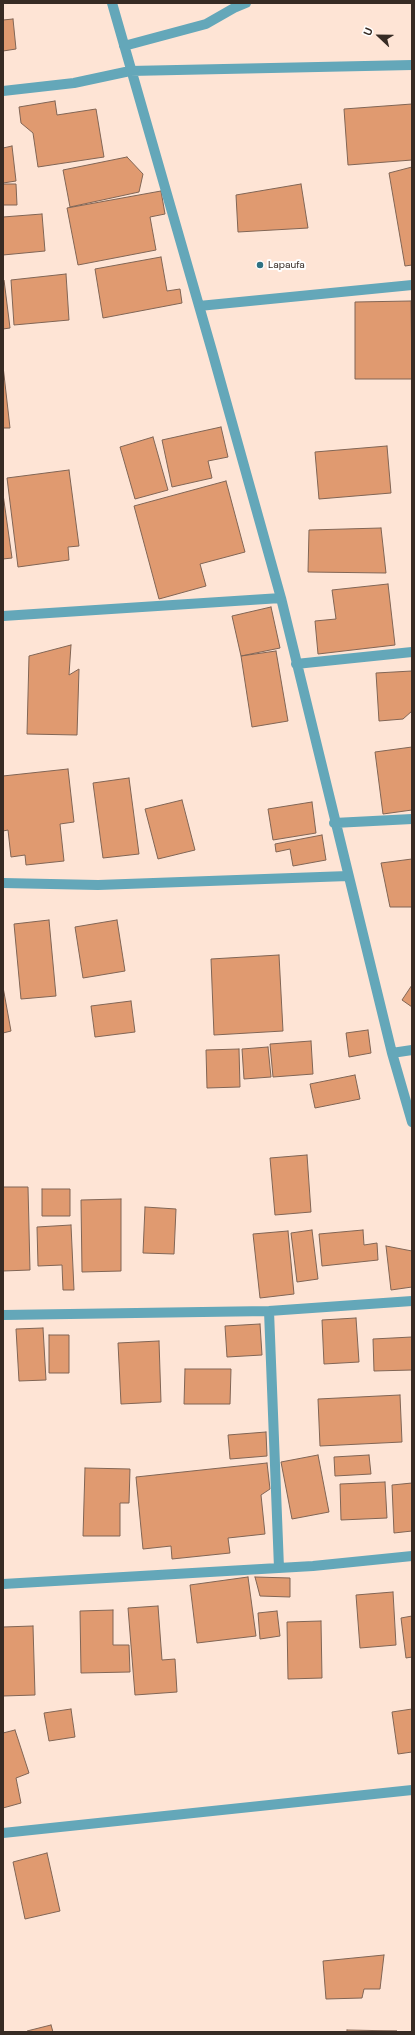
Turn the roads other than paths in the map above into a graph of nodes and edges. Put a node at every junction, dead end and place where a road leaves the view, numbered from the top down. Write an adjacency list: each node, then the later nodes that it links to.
1 (112, 3): 3 (street)
2 (246, 3): 3 (street)
3 (124, 46): 5 (street)
4 (412, 65): 5 (street)
5 (130, 71): 6 (street); 8 (street)
6 (3, 92)
7 (412, 285): 8 (street)
8 (199, 306): 9 (street)
9 (281, 598): 10 (street); 12 (street)
10 (3, 616)
11 (412, 652): 12 (street)
12 (296, 664): 14 (street)
13 (412, 819): 14 (street)
14 (334, 823): 15 (street)
15 (348, 876): 16 (street); 18 (street)
16 (3, 883)
17 (412, 1050): 18 (street)
18 (392, 1053): 19 (street)
19 (412, 1122)
20 (412, 1301): 21 (street)
21 (269, 1311): 22 (street); 24 (street)
22 (3, 1315)
23 (412, 1556): 24 (street)
24 (279, 1568): 25 (street)
25 (3, 1584)
26 (412, 1790): 27 (street)
27 (3, 1833)

